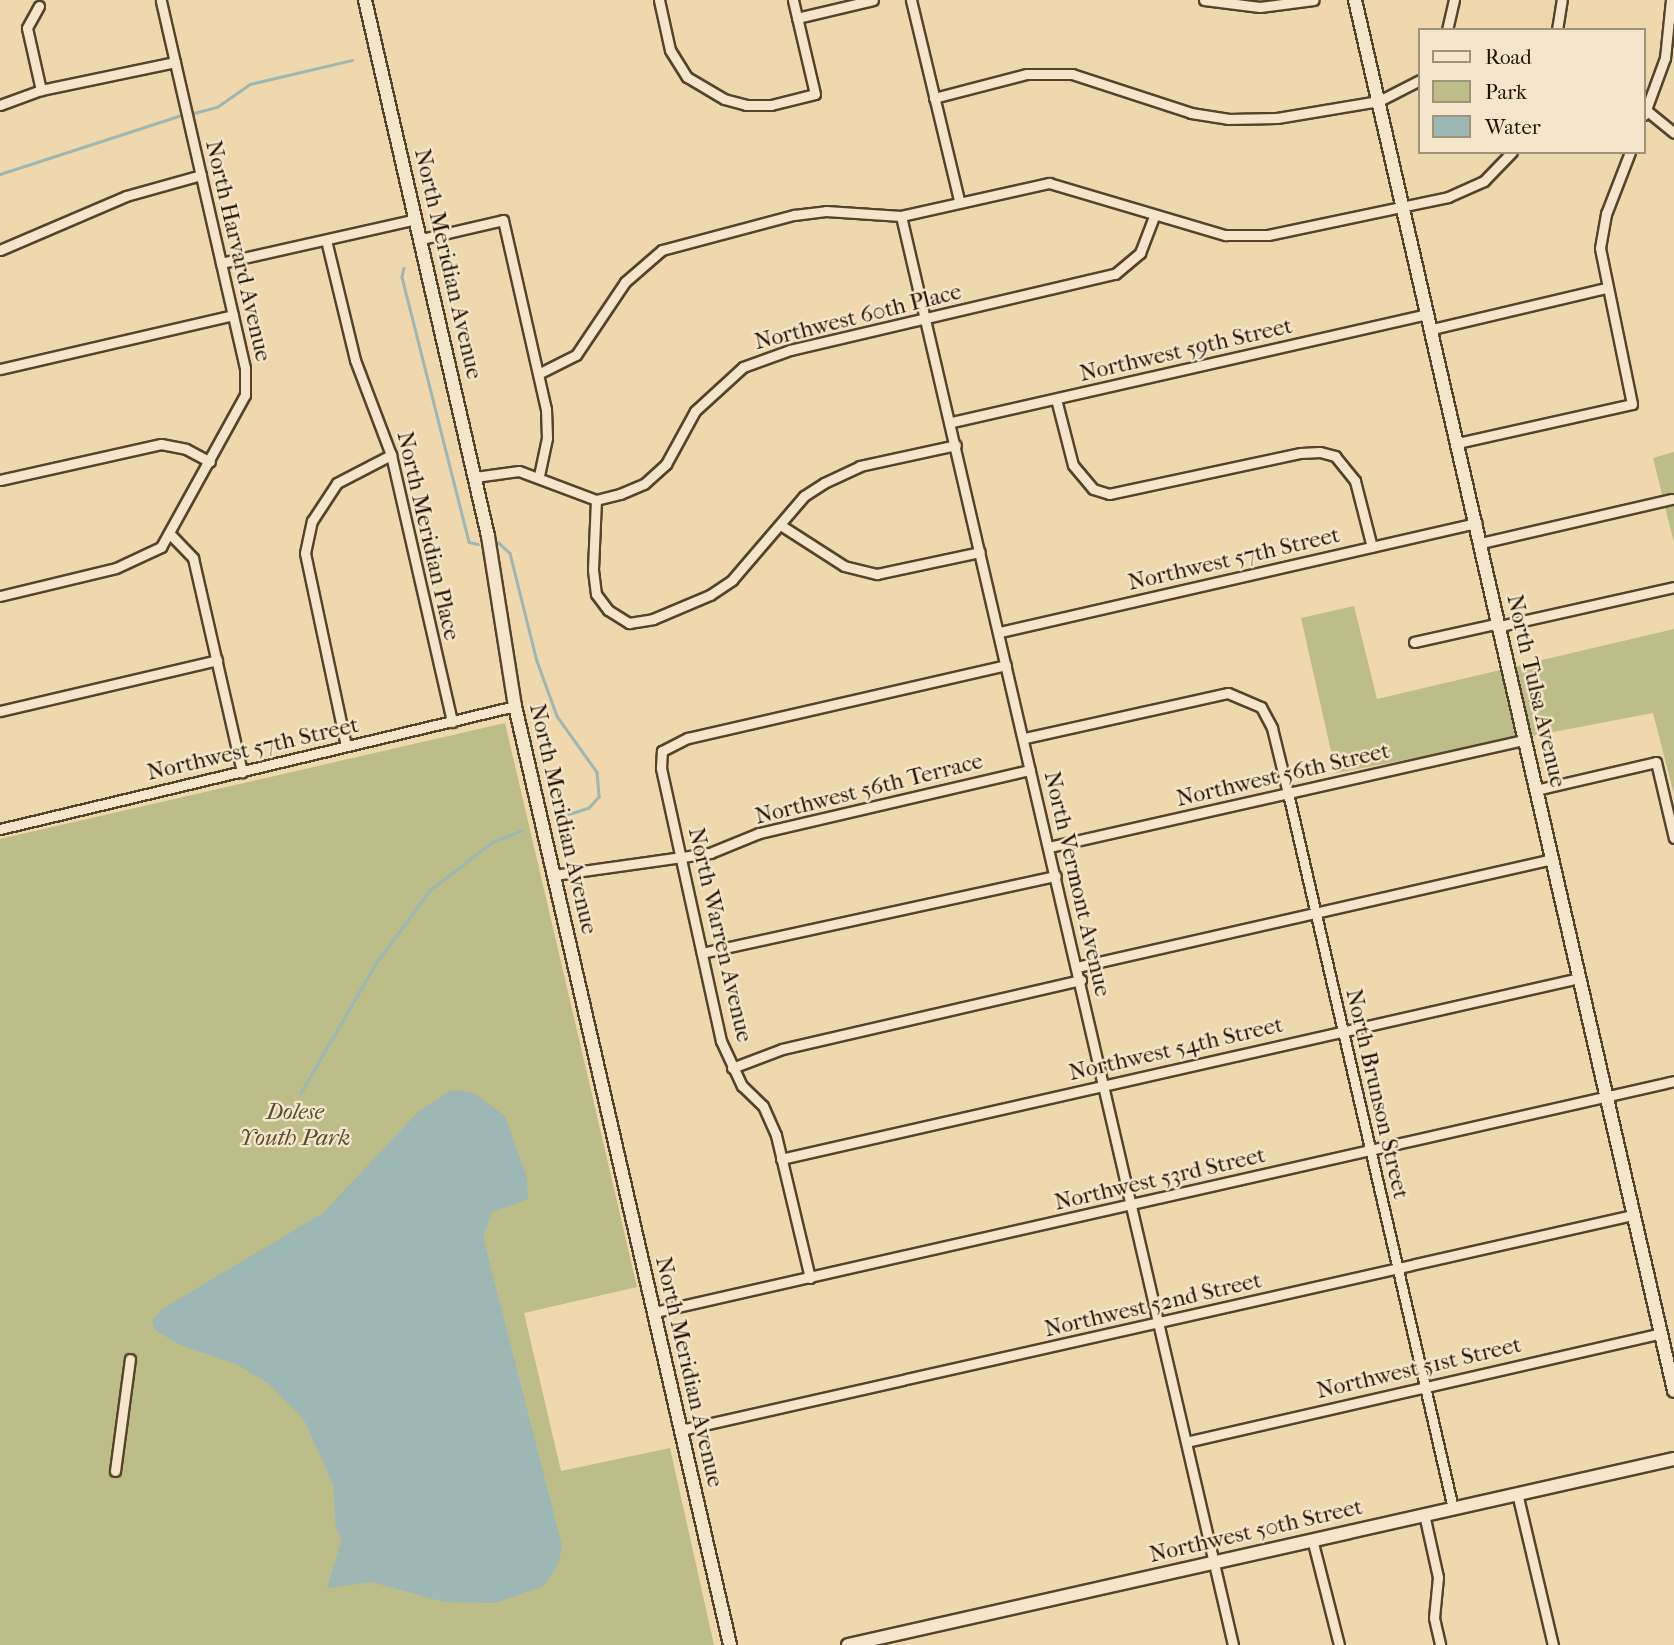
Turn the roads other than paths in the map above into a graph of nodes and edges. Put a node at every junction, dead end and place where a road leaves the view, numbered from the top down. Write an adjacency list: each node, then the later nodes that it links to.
1 (161, 0): 17 (street, North Harvard Avenue)
2 (365, 0): 33 (main road, North Meridian Avenue)
3 (659, 0): 14 (street)
4 (793, 0): 14 (street)
5 (873, 0): 14 (street)
6 (911, 0): 20 (street)
7 (1204, 0): 8 (street)
8 (1314, 0)
9 (1355, 0): 21 (main road, North Tulsa Avenue)
10 (1454, 0): 15 (street)
11 (1562, 0): 16 (street)
12 (1672, 5): 23 (street)
13 (39, 6): 19 (street)
14 (797, 18)
15 (1447, 28)
16 (1557, 28)
17 (175, 62): 19 (street); 28 (street, North Harvard Avenue)
18 (1418, 81): 21 (street)
19 (41, 90): 22 (street)
20 (934, 98): 21 (street); 29 (street)
21 (1379, 101): 30 (main road, North Tulsa Avenue)
22 (0, 105)
23 (1646, 109)
24 (1646, 113): 25 (street)
25 (1674, 133)
26 (1510, 154): 30 (street)
27 (1629, 154): 38 (street)
28 (201, 175): 36 (street); 37 (street, North Harvard Avenue)
29 (959, 200): 31 (street); 32 (street)
30 (1404, 208): 32 (street); 39 (main road, North Tulsa Avenue)
31 (901, 216): 41 (street, North Vermont Avenue); 44 (street)
32 (1154, 216): 41 (street, Northwest 60th Place)
33 (416, 219): 34 (main road, North Meridian Avenue); 35 (street)
34 (421, 239): 44 (street); 52 (main road, North Meridian Avenue)
35 (326, 240): 37 (street); 49 (street, North Meridian Place)
36 (0, 250)
37 (221, 263): 40 (street, North Harvard Avenue)
38 (1606, 288): 42 (street); 47 (street)
39 (1428, 314): 42 (main road, North Tulsa Avenue); 45 (street, Northwest 59th Street)
40 (233, 315): 43 (street); 50 (street, North Harvard Avenue)
41 (928, 318): 46 (street, North Vermont Avenue); 55 (street, Northwest 60th Place)
42 (1432, 329): 47 (main road, North Tulsa Avenue)
43 (0, 369)
44 (540, 373): 51 (street)
45 (1056, 399): 46 (street, Northwest 59th Street); 60 (street)
46 (952, 422): 48 (street, North Vermont Avenue)
47 (1458, 443): 56 (main road, North Tulsa Avenue)
48 (956, 445): 57 (street); 61 (street, North Vermont Avenue)
49 (391, 455): 71 (street, North Meridian Place); 74 (street)
50 (210, 462): 53 (street); 58 (street, North Harvard Avenue)
51 (538, 475): 52 (street); 55 (street)
52 (475, 477): 69 (main road, North Meridian Avenue)
53 (0, 480)
54 (1672, 499): 59 (street)
55 (596, 500): 57 (street)
56 (1476, 523): 59 (main road, North Tulsa Avenue); 60 (street, Northwest 57th Street)
57 (782, 526): 61 (street)
58 (169, 533): 63 (street); 67 (street)
59 (1481, 543): 64 (main road, North Tulsa Avenue)
60 (1372, 547): 65 (street, Northwest 57th Street)
61 (980, 552): 65 (street, North Vermont Avenue)
62 (1674, 587): 64 (street)
63 (0, 596)
64 (1499, 624): 66 (street); 73 (main road, North Tulsa Avenue)
65 (1000, 632): 68 (street, North Vermont Avenue)
66 (1414, 642)
67 (216, 660): 70 (street); 76 (street)
68 (1006, 665): 72 (street, North Vermont Avenue); 82 (street, North Warren Avenue)
69 (516, 706): 71 (street, Northwest 57th Street); 84 (main road, North Meridian Avenue)
70 (0, 710)
71 (452, 722): 74 (street, Northwest 57th Street)
72 (1025, 738): 75 (street, North Vermont Avenue); 78 (street, North Brunson Street)
73 (1525, 740): 77 (main road, North Tulsa Avenue); 78 (street, Northwest 56th Street)
74 (346, 746): 76 (street, Northwest 57th Street)
75 (1030, 770): 81 (street, North Vermont Avenue); 82 (street, Northwest 56th Terrace)
76 (242, 772): 79 (street, Northwest 57th Street)
77 (1536, 790): 80 (street); 83 (main road, North Tulsa Avenue)
78 (1288, 793): 81 (street, Northwest 56th Street); 86 (street, North Brunson Street)
79 (0, 829)
80 (1674, 838)
81 (1049, 848): 85 (street, North Vermont Avenue)
82 (683, 858): 84 (street, Northwest 56th Terrace); 87 (street, North Warren Avenue)
83 (1552, 859): 86 (street); 89 (main road, North Tulsa Avenue)
84 (554, 875): 102 (main road, North Meridian Avenue)
85 (1056, 876): 87 (street); 88 (street, North Vermont Avenue)
86 (1315, 913): 88 (street); 91 (street, North Brunson Street)
87 (702, 953): 92 (street, North Warren Avenue)
88 (1077, 967): 90 (street, North Vermont Avenue)
89 (1579, 978): 91 (street, Northwest 54th Street); 95 (main road, North Tulsa Avenue)
90 (1081, 980): 92 (street); 94 (street, North Vermont Avenue)
91 (1343, 1031): 94 (street, Northwest 54th Street); 96 (street, North Brunson Street)
92 (732, 1068): 97 (street, North Warren Avenue)
93 (1674, 1081): 95 (street, Northwest 53rd Street)
94 (1104, 1085): 97 (street, Northwest 54th Street); 98 (street, North Vermont Avenue)
95 (1606, 1096): 96 (street, Northwest 53rd Street); 99 (main road, North Tulsa Avenue)
96 (1372, 1150): 98 (street, Northwest 53rd Street); 100 (street, North Brunson Street)
97 (781, 1159): 101 (street, North Warren Avenue)
98 (1132, 1205): 101 (street, Northwest 53rd Street); 103 (street, North Vermont Avenue)
99 (1633, 1215): 100 (street, Northwest 52nd Street); 104 (main road, North Tulsa Avenue)
100 (1397, 1269): 103 (street, Northwest 52nd Street); 106 (street, North Brunson Street)
101 (810, 1278): 102 (street, Northwest 53rd Street)
102 (655, 1311): 108 (main road, North Meridian Avenue)
103 (1158, 1325): 108 (street, Northwest 52nd Street); 109 (street, North Vermont Avenue)
104 (1661, 1333): 106 (street, Northwest 51st Street); 107 (main road, North Tulsa Avenue)
105 (130, 1359): 111 (street)
106 (1423, 1387): 109 (street, Northwest 51st Street); 113 (street, North Brunson Street)
107 (1674, 1391)
108 (681, 1430): 117 (main road, North Meridian Avenue)
109 (1186, 1442): 116 (street, North Vermont Avenue)
110 (1674, 1460): 112 (main road, Northwest 50th Street)
111 (115, 1471)
112 (1517, 1493): 113 (main road, Northwest 50th Street); 122 (street)
113 (1453, 1508): 114 (main road, Northwest 50th Street)
114 (1424, 1514): 115 (main road, Northwest 50th Street); 121 (street)
115 (1312, 1539): 116 (main road, Northwest 50th Street); 120 (street)
116 (1213, 1562): 118 (main road, Northwest 50th Street); 119 (street)
117 (730, 1645)
118 (848, 1645)
119 (1233, 1645)
120 (1339, 1645)
121 (1440, 1645)
122 (1553, 1645)

